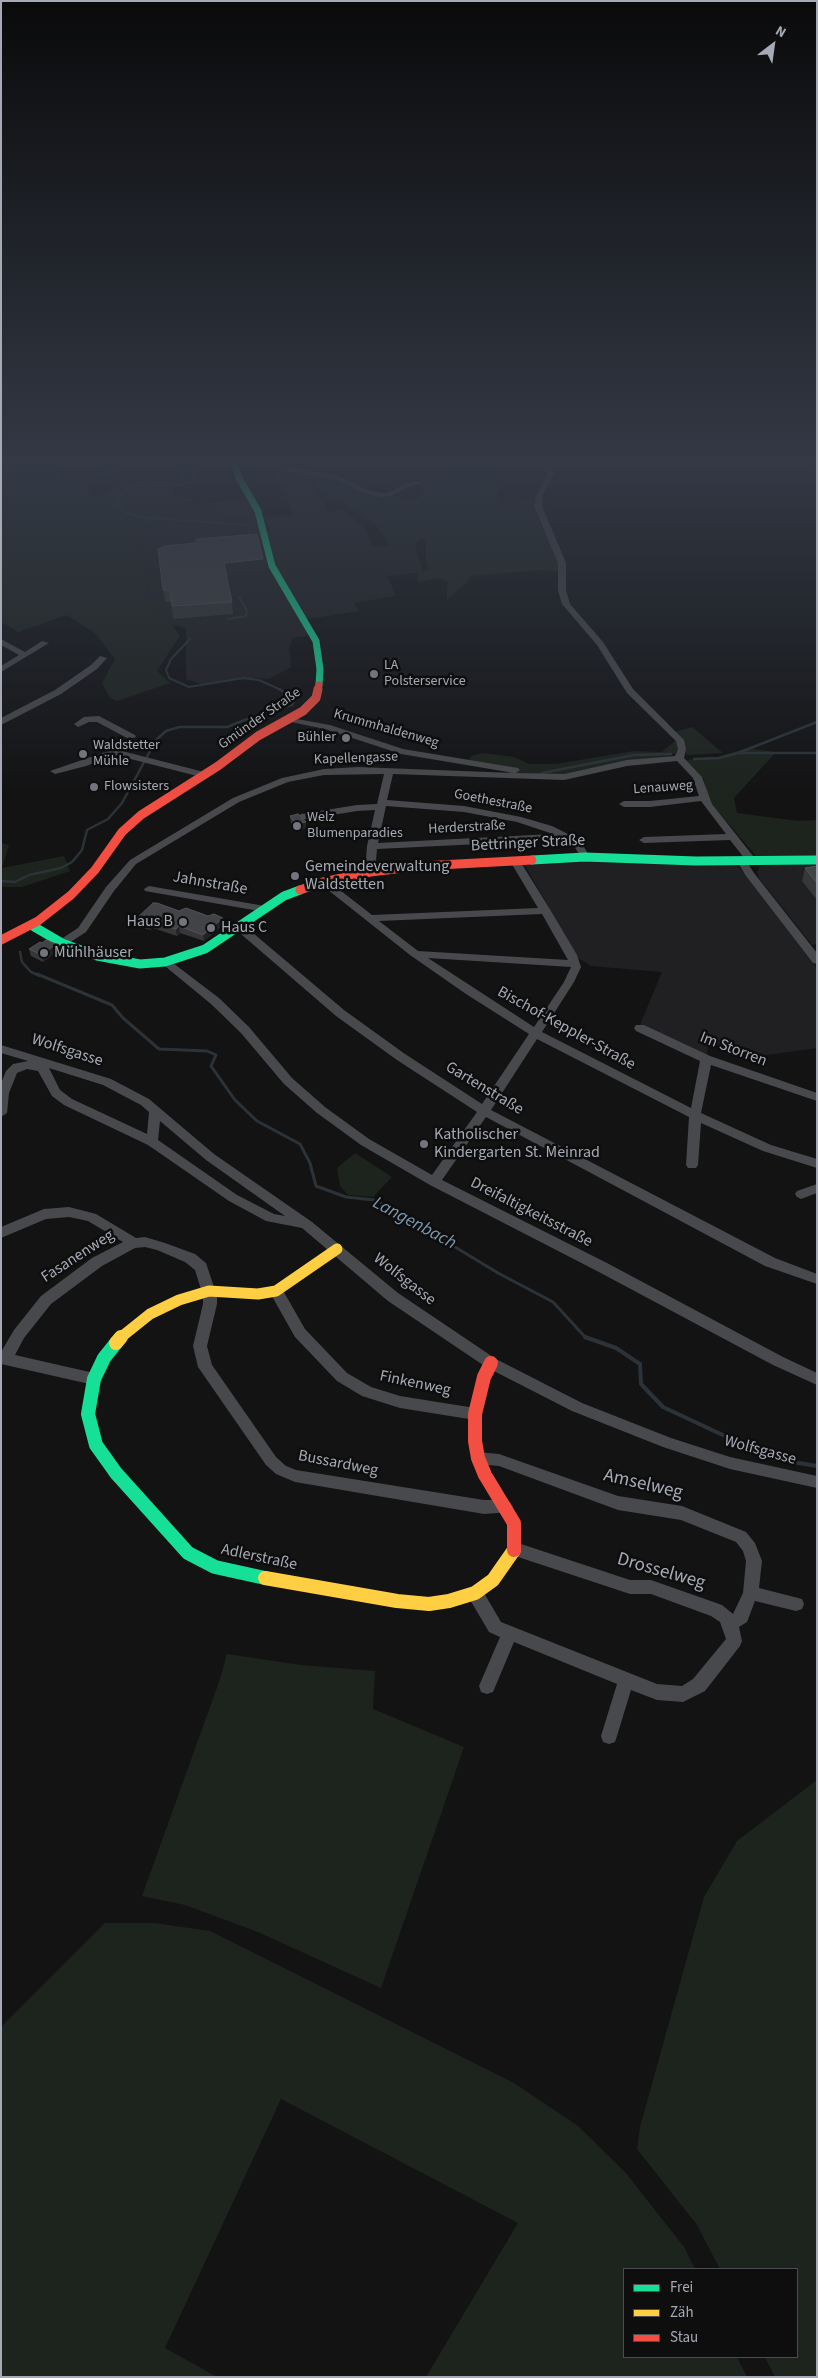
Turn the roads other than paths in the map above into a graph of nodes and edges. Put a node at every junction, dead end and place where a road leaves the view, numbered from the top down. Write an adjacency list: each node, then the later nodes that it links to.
1 (277, 575): 8 (street, Gmünder Straße)
2 (562, 575): 12 (street)
3 (1, 642): 5 (street)
4 (45, 643): 5 (street)
5 (24, 655): 7 (street)
6 (103, 658): 9 (street)
7 (1, 670)
8 (289, 719): 15 (street, Gmünder Straße); 16 (street, Krummhaldenweg)
9 (1, 722)
10 (78, 724): 11 (street)
11 (114, 752): 14 (street); 15 (street)
12 (679, 758): 16 (street, Kapellengasse); 17 (street)
13 (389, 770): 16 (street, Kapellengasse); 19 (street); 38 (street, Kapellengasse)
14 (55, 771)
15 (205, 775): 35 (street, Gmünder Straße)
16 (533, 778)
17 (703, 798): 18 (street, Lenauweg); 22 (street)
18 (624, 804)
19 (382, 805): 20 (street, Goethestraße); 21 (street, Goethestraße); 24 (street)
20 (300, 817)
21 (563, 834): 24 (street, Herderstraße); 25 (street, Goethestraße)
22 (734, 836): 23 (street); 28 (street)
23 (644, 840)
24 (372, 846): 29 (street)
25 (585, 857): 27 (street, Bettringer Straße); 28 (street, Bettringer Straße)
26 (817, 860): 28 (street, Bettringer Straße)
27 (515, 861): 29 (street, Bettringer Straße); 33 (street)
28 (748, 861): 40 (street)
29 (370, 872): 30 (street, Bettringer Straße)
30 (323, 882): 32 (street, Bettringer Straße); 34 (street, Bischof-Keppler-Straße)
31 (149, 889): 32 (street, Jahnstraße)
32 (265, 909): 36 (street, Bettringer Straße)
33 (546, 911): 34 (street); 42 (street)
34 (371, 918): 39 (street, Bischof-Keppler-Straße)
35 (31, 925): 37 (street, Gmünder Straße); 38 (street, Bettringer Straße)
36 (239, 928): 41 (street, Bettringer Straße); 50 (street, Gartenstraße)
37 (1, 940)
38 (62, 943): 41 (street, Bettringer Straße)
39 (414, 954): 42 (street); 44 (street, Bischof-Keppler-Straße)
40 (817, 961)
41 (166, 962): 56 (street, Dreifaltigkeitsstraße)
42 (575, 964): 44 (street)
43 (640, 1028): 46 (street, Im Storren)
44 (535, 1034): 50 (street); 52 (street, Bischof-Keppler-Straße)
45 (1, 1049): 47 (street, Wolfsgasse)
46 (706, 1059): 48 (street, Im Storren); 52 (street)
47 (44, 1066): 49 (street, Wolfsgasse); 51 (street); 53 (street)
48 (817, 1096)
49 (155, 1109): 53 (street); 59 (street, Wolfsgasse)
50 (484, 1111): 56 (street); 63 (street, Gartenstraße)
51 (1, 1113)
52 (695, 1115): 54 (street, Bischof-Keppler-Straße); 55 (street)
53 (152, 1142): 59 (street)
54 (817, 1164)
55 (692, 1165)
56 (434, 1182): 69 (street, Dreifaltigkeitsstraße)
57 (817, 1188): 58 (street)
58 (801, 1194)
59 (307, 1225): 62 (street, Wolfsgasse)
60 (1, 1234): 61 (street)
61 (134, 1243): 64 (street, Fasanenweg); 66 (street, Fasanenweg)
62 (337, 1249): 65 (street, Adlerstraße); 67 (street, Wolfsgasse)
63 (817, 1279)
64 (209, 1291): 65 (street, Adlerstraße); 68 (street, Adlerstraße); 73 (street, Bussardweg)
65 (276, 1291): 70 (street, Finkenweg)
66 (4, 1359): 68 (street)
67 (491, 1362): 70 (street); 72 (street, Wolfsgasse)
68 (94, 1379): 75 (street, Adlerstraße)
69 (817, 1379)
70 (475, 1414): 71 (street)
71 (478, 1458): 73 (street); 76 (street, Amselweg)
72 (817, 1482)
73 (504, 1507): 74 (street)
74 (516, 1549): 75 (street, Adlerstraße); 78 (street, Drosselweg)
75 (474, 1593): 79 (street)
76 (751, 1593): 77 (street); 78 (street, Amselweg)
77 (796, 1604)
78 (730, 1624): 80 (street)
79 (509, 1634): 80 (street); 81 (street)
80 (626, 1680): 82 (street)
81 (486, 1686)
82 (608, 1736)

